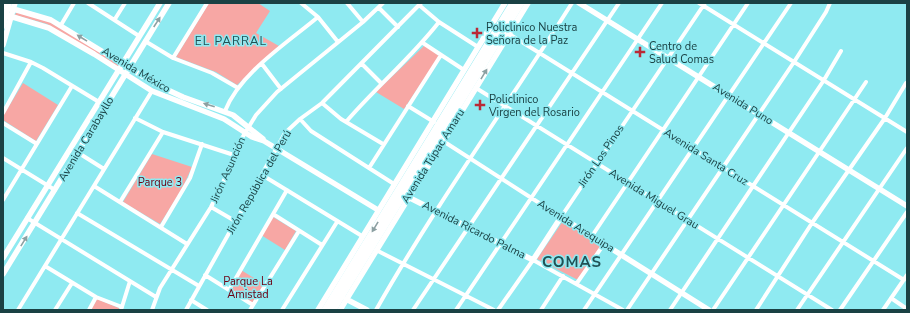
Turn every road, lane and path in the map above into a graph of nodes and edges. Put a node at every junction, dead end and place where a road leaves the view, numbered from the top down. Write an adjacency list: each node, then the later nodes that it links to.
1 (74, 3): 32 (street)
2 (88, 3): 27 (street)
3 (125, 3): 27 (street)
4 (160, 3): 36 (main road, Avenida Carabayllo)
5 (169, 3): 38 (main road, Avenida Carabayllo, one-way to 5)
6 (206, 3): 48 (street)
7 (301, 3): 26 (street)
8 (347, 3): 29 (street)
9 (383, 3): 24 (street, Jirón Asunción)
10 (505, 3): 43 (main road, Avenida Túpac Amaru)
11 (513, 3): 55 (highway, Avenida Túpac Amaru)
12 (521, 3): 202 (highway, Avenida Túpac Amaru)
13 (528, 3): 35 (main road, Avenida Túpac Amaru)
14 (572, 3): 46 (street)
15 (579, 3): 28 (main road, Avenida Puno)
16 (619, 3): 28 (street)
17 (662, 3): 37 (street)
18 (748, 3): 31 (street)
19 (791, 3): 41 (street)
20 (830, 3): 51 (street)
21 (420, 4): 30 (street); 34 (street, Jirón República del Perú)
22 (702, 4): 31 (street); 49 (street, Jirón Los Pinos)
23 (10, 6): 25 (main road); 32 (main road, Avenida México)
24 (379, 8): 29 (street, Jirón Asunción); 34 (street)
25 (7, 15): 33 (main road); 42 (main road); 57 (main road, Avenida México)
26 (318, 17): 39 (street); 53 (street)
27 (115, 19): 36 (street)
28 (607, 21): 37 (main road, Avenida Puno); 59 (street)
29 (363, 22): 39 (street, Jirón Asunción)
30 (439, 22): 40 (street); 43 (street)
31 (734, 24): 41 (street); 61 (street)
32 (61, 25): 52 (main road, Avenida México, one-way to 32)
33 (3, 26)
34 (398, 27): 54 (street, Jirón República del Perú)
35 (509, 34): 46 (street, Avenida Santa Cruz); 68 (main road, Avenida Túpac Amaru, one-way to 35)
36 (139, 36): 52 (main road, Avenida Carabayllo)
37 (638, 39): 49 (main road, Avenida Puno); 71 (street)
38 (145, 41): 48 (street); 56 (main road, Avenida Carabayllo)
39 (338, 42): 69 (street, Jirón Asunción)
40 (423, 43): 47 (street); 64 (street)
41 (764, 43): 51 (street); 72 (street)
42 (3, 46)
43 (478, 47): 58 (main road, Avenida Túpac Amaru)
44 (841, 52): 62 (street)
45 (3, 53): 50 (street)
46 (540, 54): 59 (street, Avenida Santa Cruz); 78 (street)
47 (441, 55): 58 (street); 77 (street)
48 (173, 58): 67 (street)
49 (667, 58): 61 (main road, Avenida Puno); 80 (street, Jirón Los Pinos)
50 (31, 62): 66 (street); 81 (street)
51 (794, 62): 62 (street); 82 (street)
52 (123, 63): 56 (main road, Avenida México); 57 (main road, Avenida Carabayllo)
53 (262, 64): 67 (street); 69 (street)
54 (362, 64): 64 (street); 75 (street, Jirón República del Perú)
55 (474, 64): 76 (highway); 201 (highway, Avenida Túpac Amaru, one-way to 201)
56 (130, 69): 60 (main road, Avenida Carabayllo); 79 (main road, Avenida México, one-way to 56)
57 (119, 70): 60 (main road, Avenida México); 74 (main road, Avenida Carabayllo)
58 (464, 70): 76 (main road, Avenida Túpac Amaru)
59 (572, 74): 71 (street, Avenida Santa Cruz); 89 (street)
60 (125, 75): 70 (main road, Avenida México); 106 (main road, Avenida Carabayllo)
61 (698, 76): 72 (main road, Avenida Puno); 91 (street)
62 (824, 80): 73 (street); 93 (street)
63 (866, 82): 73 (street)
64 (381, 83): 86 (street)
65 (906, 83): 84 (street)
66 (72, 86): 74 (street); 98 (street)
67 (238, 88): 79 (street)
68 (476, 88): 78 (street, Avenida Miguel Grau); 97 (main road, Avenida Túpac Amaru)
69 (281, 89): 90 (street, Jirón Asunción)
70 (152, 91): 83 (street); 95 (main road, Avenida México)
71 (602, 93): 80 (street, Avenida Santa Cruz); 101 (street)
72 (728, 95): 82 (main road, Avenida Puno); 103 (street)
73 (855, 99): 84 (street); 105 (street)
74 (99, 102): 120 (main road, Avenida Carabayllo)
75 (322, 103): 85 (street, Jirón República del Perú); 86 (street)
76 (443, 105): 87 (main road, Avenida Túpac Amaru)
77 (408, 106): 87 (street); 100 (street)
78 (506, 107): 89 (street, Avenida Miguel Grau); 109 (street)
79 (225, 111): 90 (main road, Avenida México)
80 (632, 111): 91 (street, Avenida Santa Cruz); 110 (street, Jirón Los Pinos)
81 (3, 113)
82 (758, 114): 93 (main road, Avenida Puno); 111 (street)
83 (135, 118): 92 (street); 113 (street)
84 (885, 118): 94 (street); 114 (street)
85 (300, 119): 102 (street, Jirón República del Perú); 112 (street)
86 (346, 122): 100 (street)
87 (434, 122): 119 (main road, Avenida Túpac Amaru)
88 (3, 123): 98 (street)
89 (537, 126): 101 (street, Avenida Miguel Grau); 117 (street)
90 (250, 127): 95 (street, Jirón Asunción); 96 (main road, Avenida México)
91 (662, 130): 103 (street, Avenida Santa Cruz); 118 (street)
92 (163, 132): 99 (street); 130 (street)
93 (789, 132): 105 (main road, Avenida Puno); 122 (street)
94 (907, 132)
95 (245, 133): 96 (main road, Avenida México); 107 (street, Jirón Asunción)
96 (264, 141): 102 (main road, Avenida México)
97 (443, 141): 109 (street, Avenida Arequipa); 126 (main road, Avenida Túpac Amaru)
98 (37, 144): 115 (street)
99 (202, 144): 107 (street); 147 (street)
100 (383, 144): 112 (street)
101 (566, 144): 110 (street, Avenida Miguel Grau); 127 (street)
102 (277, 148): 116 (street, Jirón República del Perú); 134 (main road, Avenida México)
103 (692, 148): 111 (street, Avenida Santa Cruz); 129 (street)
104 (907, 148): 123 (street)
105 (818, 151): 114 (main road, Avenida Puno); 131 (street)
106 (76, 152): 113 (street); 124 (main road, Avenida Carabayllo)
107 (234, 155): 133 (street, Jirón Asunción)
108 (3, 158): 115 (street)
109 (470, 158): 117 (street, Avenida Arequipa); 135 (street)
110 (597, 163): 118 (street, Avenida Miguel Grau); 139 (street, Jirón Los Pinos)
111 (722, 167): 122 (street, Avenida Santa Cruz); 141 (street)
112 (369, 168): 119 (street)
113 (104, 169): 121 (street)
114 (848, 169): 123 (main road, Avenida Puno); 145 (street)
115 (22, 170): 120 (street); 128 (street)
116 (262, 175): 125 (street); 142 (street, Jirón República del Perú)
117 (500, 178): 127 (street, Avenida Arequipa); 146 (street)
118 (627, 182): 129 (street, Avenida Miguel Grau); 150 (street)
119 (394, 184): 134 (main road, Avenida Túpac Amaru)
120 (47, 185): 124 (street); 140 (main road, Avenida Carabayllo)
121 (94, 186): 130 (street); 137 (street)
122 (752, 186): 131 (street, Avenida Santa Cruz); 152 (street)
123 (879, 189): 132 (main road, Avenida Puno); 153 (street)
124 (55, 190): 144 (main road, Avenida Carabayllo)
125 (286, 190): 138 (street); 143 (street)
126 (408, 197): 135 (main road, Avenida Ricardo Palma); 158 (main road, Avenida Túpac Amaru)
127 (531, 198): 139 (street, Avenida Arequipa); 154 (street)
128 (3, 200)
129 (656, 201): 141 (street, Avenida Miguel Grau); 160 (street)
130 (120, 202): 147 (street)
131 (782, 204): 145 (street, Avenida Santa Cruz); 161 (street)
132 (907, 206)
133 (211, 207): 142 (street); 155 (street, Jirón Asunción)
134 (378, 210): 149 (main road, Avenida Túpac Amaru)
135 (436, 211): 146 (main road, Avenida Ricardo Palma); 164 (street)
136 (907, 212): 163 (street)
137 (78, 213): 151 (street); 166 (street)
138 (272, 214): 148 (street); 179 (street)
139 (561, 217): 150 (main road, Avenida Arequipa); 162 (main road, Jirón Los Pinos)
140 (27, 218): 144 (street); 159 (main road, Avenida Carabayllo)
141 (687, 220): 152 (street, Avenida Miguel Grau); 167 (street)
142 (235, 221): 169 (street, Jirón República del Perú)
143 (337, 222): 149 (street); 157 (street)
144 (35, 223): 151 (street); 168 (main road, Avenida Carabayllo, one-way to 144)
145 (812, 223): 153 (street, Avenida Santa Cruz); 172 (street)
146 (468, 227): 154 (main road, Avenida Ricardo Palma); 173 (street)
147 (161, 228): 155 (street)
148 (299, 231): 157 (street); 189 (street)
149 (362, 236): 200 (main road, Avenida Túpac Amaru)
150 (592, 236): 156 (main road, Avenida Arequipa)
151 (61, 239): 165 (street); 175 (street)
152 (718, 239): 161 (street, Avenida Miguel Grau); 181 (street)
153 (843, 242): 163 (street, Avenida Santa Cruz); 182 (street)
154 (501, 243): 162 (main road, Avenida Ricardo Palma); 183 (street)
155 (187, 244): 166 (street, Jirón Asunción)
156 (604, 244): 160 (main road, Avenida Arequipa); 177 (street)
157 (322, 245): 199 (street)
158 (376, 250): 164 (street); 187 (main road, Avenida Túpac Amaru)
159 (4, 255)
160 (621, 255): 167 (main road, Avenida Arequipa); 180 (street)
161 (748, 257): 172 (street, Avenida Miguel Grau); 216 (street)
162 (533, 260): 171 (street, Avenida Ricardo Palma); 209 (street, Jirón Los Pinos)
163 (873, 261): 174 (street, Avenida Santa Cruz); 220 (street)
164 (402, 264): 173 (street); 205 (street)
165 (45, 266): 176 (street); 192 (street)
166 (171, 270): 178 (street); 185 (street, Jirón Asunción)
167 (651, 273): 181 (main road, Avenida Arequipa); 213 (street)
168 (3, 274)
169 (204, 275): 178 (street, Jirón República del Perú); 179 (street)
170 (907, 275): 174 (street)
171 (563, 276): 177 (street, Avenida Ricardo Palma); 210 (street)
172 (778, 276): 182 (street, Avenida Miguel Grau); 217 (street)
173 (433, 280): 183 (street); 206 (street)
174 (904, 280): 186 (street)
175 (130, 281): 185 (street); 190 (street)
176 (72, 283): 184 (street); 193 (street)
177 (577, 283): 180 (street, Avenida Ricardo Palma)
178 (198, 286): 188 (street, Jirón República del Perú)
179 (229, 290): 189 (street)
180 (595, 293): 211 (street); 212 (street, Avenida Ricardo Palma)
181 (682, 293): 214 (street); 215 (main road, Avenida Arequipa)
182 (807, 295): 218 (street); 219 (street, Avenida Miguel Grau)
183 (466, 296): 207 (street); 208 (street)
184 (96, 297): 190 (street); 194 (street)
185 (156, 297): 195 (street, Jirón Asunción)
186 (891, 298): 191 (street); 221 (street)
187 (346, 299): 203 (main road, Avenida Túpac Amaru); 204 (main road)
188 (190, 300): 196 (street, Jirón República del Perú); 197 (street)
189 (253, 305): 198 (street)
190 (121, 308)
191 (907, 309)
192 (18, 310)
193 (55, 310)
194 (89, 310)
195 (152, 310)
196 (186, 310)
197 (207, 310)
198 (250, 310)
199 (282, 310)
200 (318, 310)
201 (325, 310)
202 (333, 310)
203 (340, 310)
204 (367, 310)
205 (376, 310)
206 (413, 310)
207 (456, 310)
208 (494, 310)
209 (498, 310)
210 (541, 310)
211 (584, 310)
212 (623, 310)
213 (627, 310)
214 (670, 310)
215 (709, 310)
216 (713, 310)
217 (756, 310)
218 (798, 310)
219 (832, 310)
220 (840, 310)
221 (883, 310)

